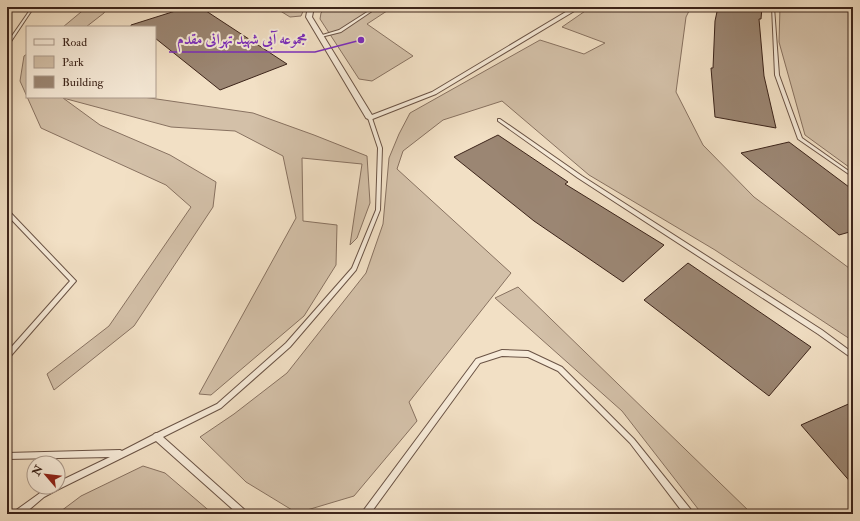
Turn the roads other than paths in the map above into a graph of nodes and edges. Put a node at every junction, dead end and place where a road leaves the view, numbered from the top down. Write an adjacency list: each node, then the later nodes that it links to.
1 (33, 7): 7 (lane)
2 (311, 7): 6 (street)
3 (377, 7): 6 (lane)
4 (578, 7): 8 (street)
5 (773, 7): 10 (lane)
6 (321, 36): 8 (street)
7 (7, 45)
8 (370, 118): 14 (lane)
9 (499, 120): 13 (lane)
10 (853, 176)
11 (7, 212): 12 (lane)
12 (7, 356)
13 (853, 356)
14 (156, 436): 15 (lane); 20 (lane)
15 (122, 453): 16 (lane); 17 (lane)
16 (7, 456)
17 (66, 481)
18 (42, 495): 19 (lane)
19 (18, 514)
20 (243, 514)
21 (366, 514): 22 (lane)
22 (689, 514)

